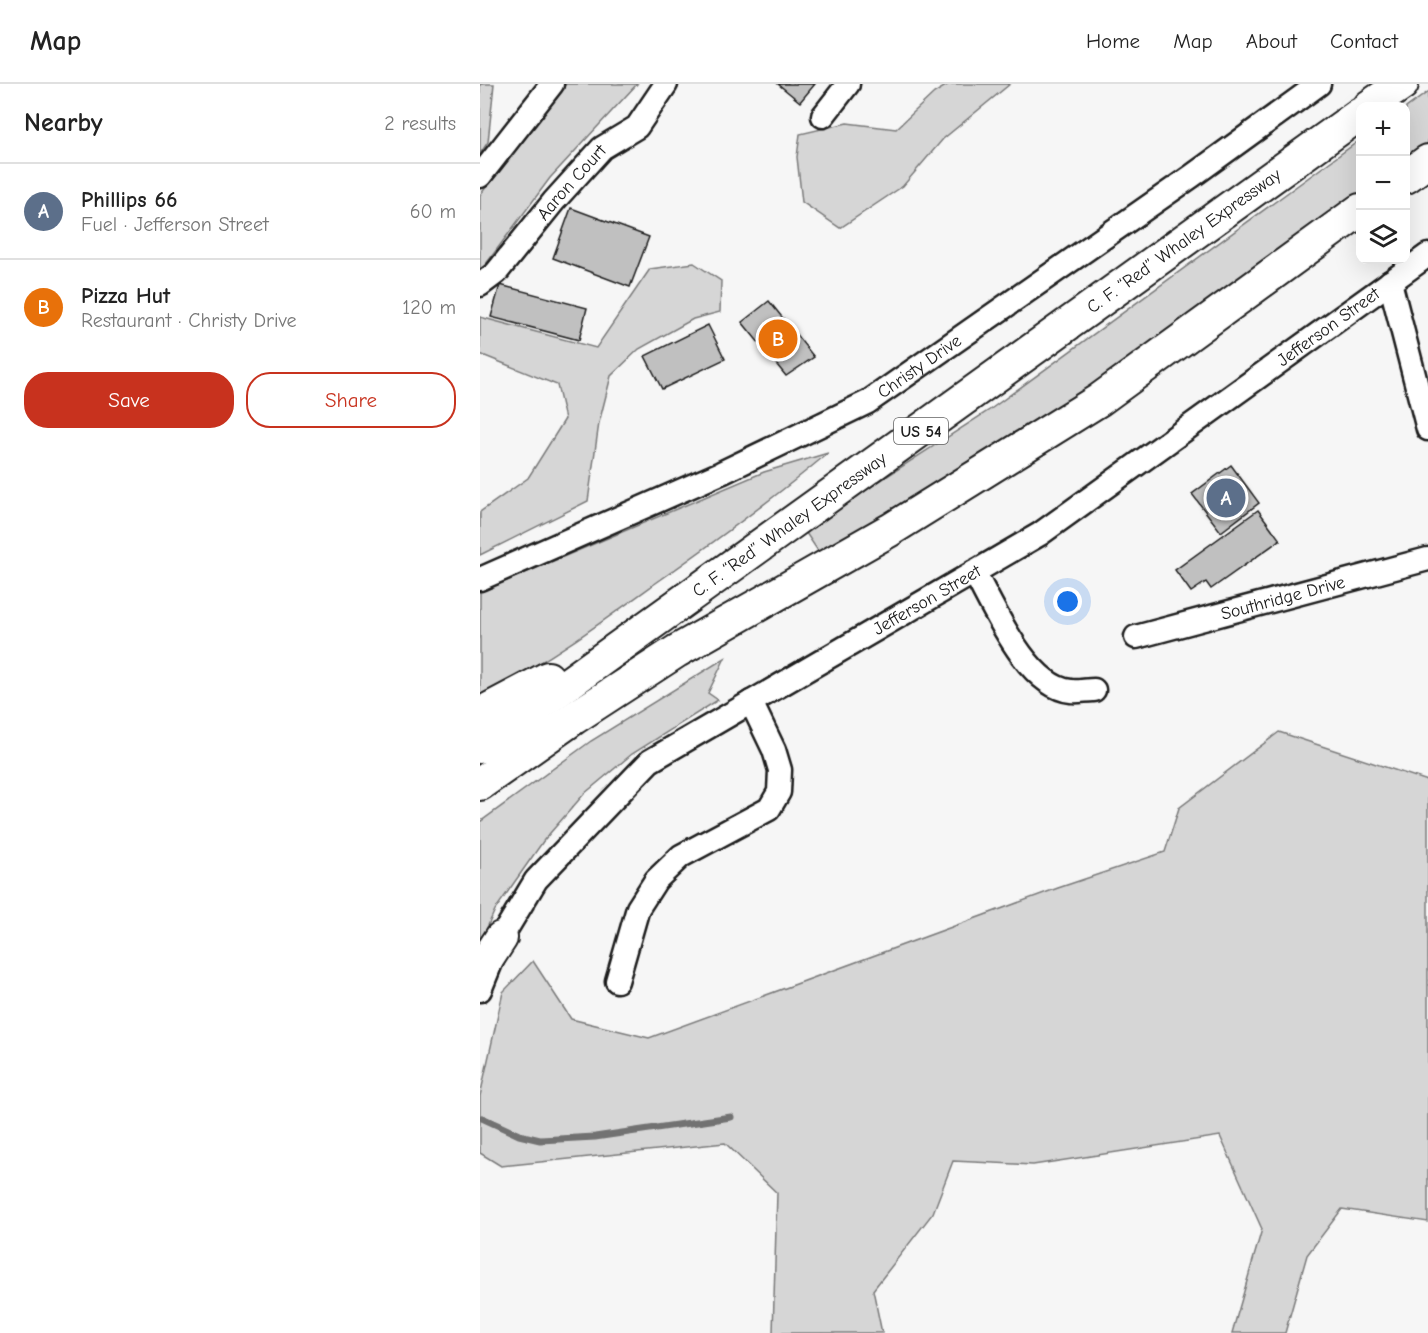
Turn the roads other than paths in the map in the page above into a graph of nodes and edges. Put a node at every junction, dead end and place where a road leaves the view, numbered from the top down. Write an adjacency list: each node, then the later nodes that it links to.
1 (552, 84): 11 (street)
2 (666, 84): 15 (street, Aaron Court)
3 (848, 84): 7 (street)
4 (1319, 84): 19 (street, Christy Drive)
5 (1402, 84): 6 (highway)
6 (1376, 102)
7 (822, 116)
8 (1356, 117): 20 (highway, C. F. “Red” Whaley Expressway / US 54)
9 (1428, 161): 10 (highway)
10 (1410, 174)
11 (480, 176)
12 (1356, 213): 25 (highway)
13 (1428, 255): 14 (street, Jefferson Street)
14 (1390, 282): 16 (street); 18 (street, Jefferson Street)
15 (480, 285)
16 (1428, 429)
17 (1428, 559): 21 (street, Southridge Drive)
18 (974, 572): 22 (street); 23 (street, Jefferson Street)
19 (480, 579)
20 (652, 623): 24 (highway); 26 (highway, C. F. “Red” Whaley Expressway / US 54)
21 (1136, 637)
22 (1094, 690)
23 (751, 702): 29 (street, Jefferson Street); 31 (street)
24 (480, 714)
25 (574, 718): 27 (highway); 28 (highway)
26 (480, 747)
27 (480, 784)
28 (480, 805)
29 (501, 938): 30 (highway); 32 (street, Jefferson Street)
30 (480, 964)
31 (617, 981)
32 (480, 990)

